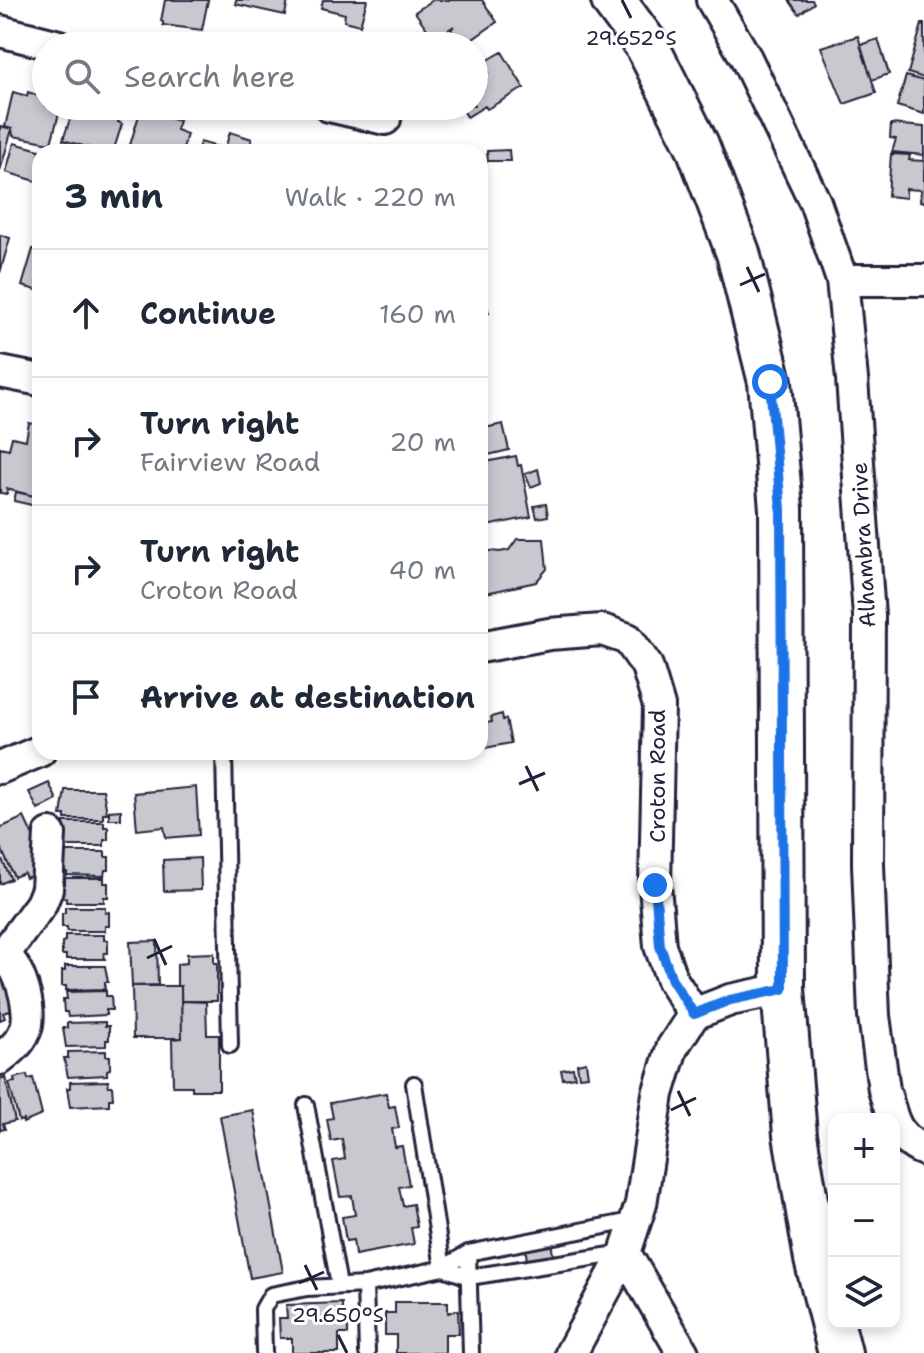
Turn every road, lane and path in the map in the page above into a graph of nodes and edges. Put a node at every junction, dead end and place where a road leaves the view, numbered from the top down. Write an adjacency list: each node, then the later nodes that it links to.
1 (613, 0): 15 (main road)
2 (712, 0): 5 (street, Alhambra Drive)
3 (0, 31): 4 (street)
4 (32, 39)
5 (842, 280): 6 (street); 21 (street, Alhambra Drive)
6 (924, 280)
7 (0, 372): 8 (street)
8 (32, 378)
9 (488, 645): 16 (street, Croton Road)
10 (32, 754): 12 (street)
11 (224, 760): 17 (lane)
12 (0, 768)
13 (50, 834): 14 (street)
14 (2, 953): 18 (street)
15 (783, 989): 16 (street); 36 (main road)
16 (694, 1014): 24 (street)
17 (230, 1045)
18 (0, 1059)
19 (414, 1084): 27 (lane)
20 (306, 1105): 29 (lane)
21 (892, 1113)
22 (900, 1132): 23 (street, Alhambra Drive)
23 (924, 1150)
24 (636, 1220): 25 (lane); 26 (street)
25 (468, 1253): 27 (lane); 28 (lane)
26 (625, 1253): 28 (lane); 34 (street); 35 (street)
27 (443, 1268): 28 (lane); 30 (lane)
28 (469, 1277): 33 (lane)
29 (339, 1285): 30 (lane); 31 (lane)
30 (365, 1285): 32 (lane)
31 (264, 1353)
32 (367, 1353)
33 (471, 1353)
34 (571, 1353)
35 (683, 1353)
36 (840, 1353)

